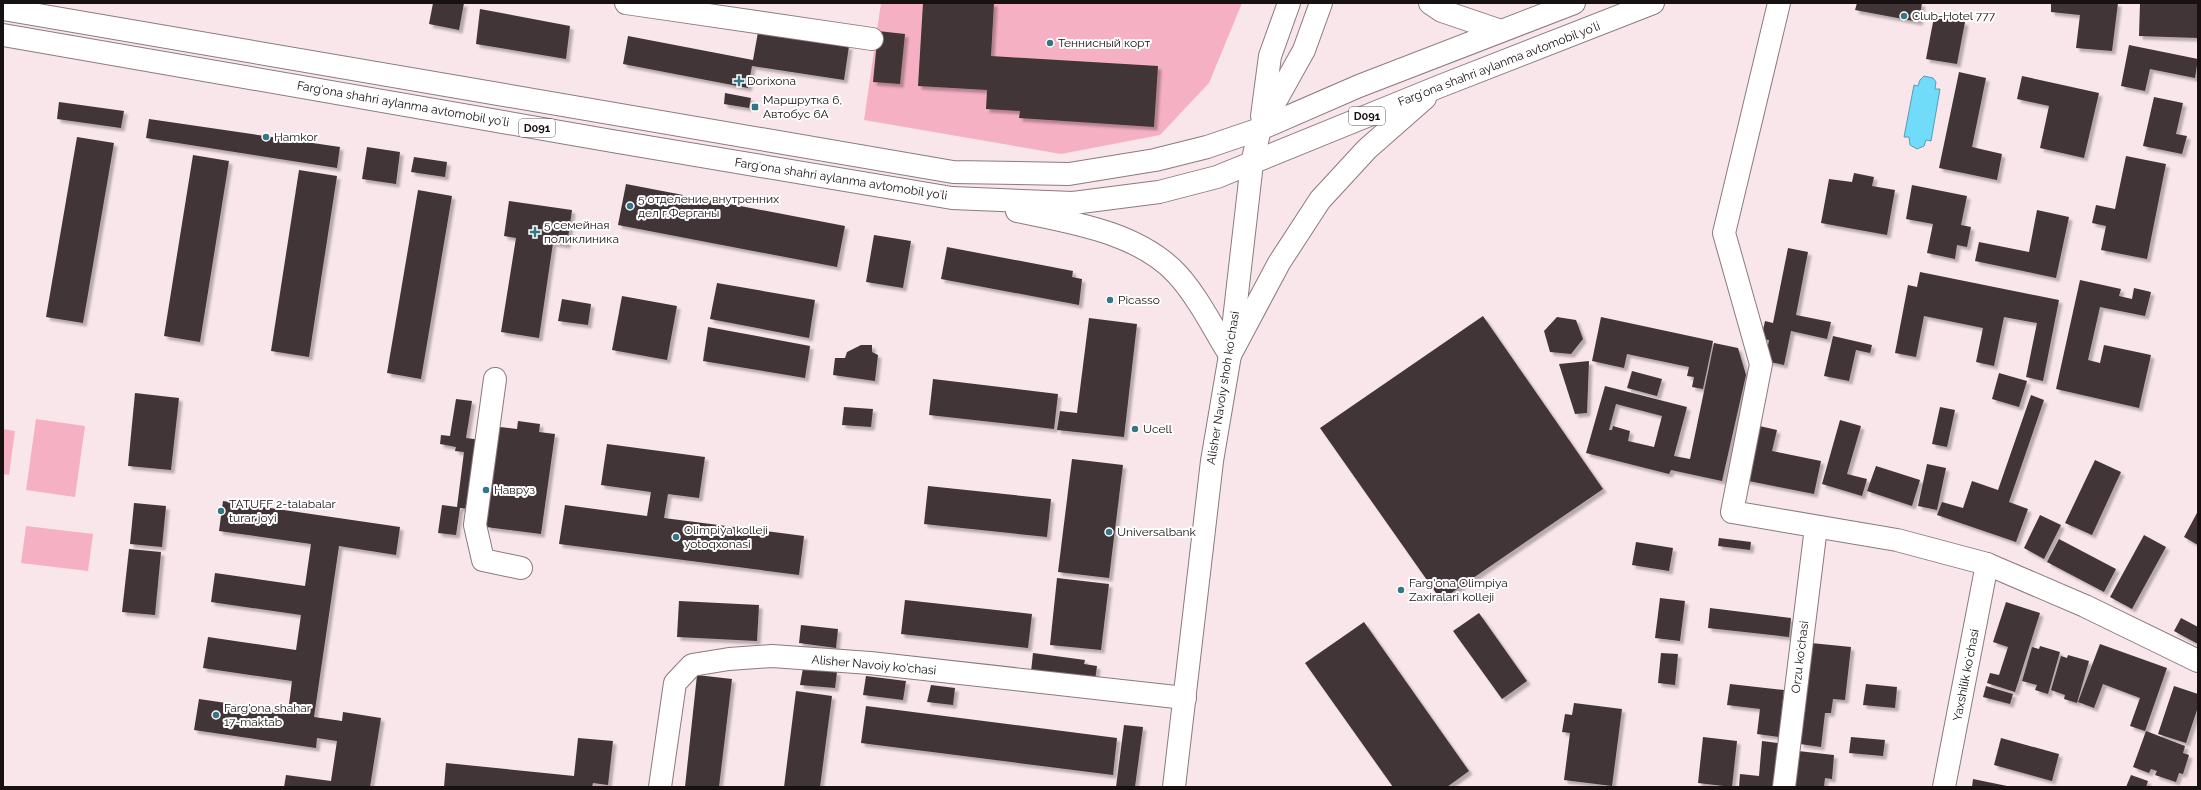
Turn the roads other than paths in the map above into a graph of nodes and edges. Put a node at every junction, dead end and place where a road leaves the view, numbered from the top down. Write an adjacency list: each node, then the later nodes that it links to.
1 (626, 3): 11 (main road)
2 (1289, 3): 13 (main road)
3 (1321, 3): 13 (main road, Alisher Navoiy shoh koʻchasi)
4 (1430, 3): 9 (main road)
5 (1574, 3): 9 (main road, Fargʻona shahri aylanma avtomobil yoʻli / D091)
6 (1653, 3): 12 (main road, Fargʻona shahri aylanma avtomobil yoʻli / D091)
7 (1779, 3): 18 (main road)
8 (3, 9): 13 (main road, Fargʻona shahri aylanma avtomobil yoʻli / D091)
9 (1501, 31): 13 (main road, Fargʻona shahri aylanma avtomobil yoʻli / D091)
10 (3, 35): 15 (main road, Fargʻona shahri aylanma avtomobil yoʻli / D091)
11 (872, 38)
12 (1438, 86): 14 (main road, Fargʻona shahri aylanma avtomobil yoʻli / D091); 16 (main road)
13 (1260, 129): 14 (main road, Alisher Navoiy shoh koʻchasi)
14 (1252, 163): 15 (main road, Fargʻona shahri aylanma avtomobil yoʻli / D091); 16 (main road, Alisher Navoiy shoh koʻchasi)
15 (952, 198): 16 (main road)
16 (1230, 355): 22 (main road, Alisher Navoiy shoh koʻchasi)
17 (495, 379): 20 (main road)
18 (1816, 527): 19 (main road); 25 (main road, Orzu koʻchasi)
19 (1987, 564): 21 (main road); 26 (main road, Yaxshilik koʻchasi)
20 (521, 568)
21 (2198, 661)
22 (1185, 698): 23 (main road, Alisher Navoiy ko'chasi); 24 (main road, Alisher Navoiy shoh koʻchasi)
23 (660, 787)
24 (1174, 787)
25 (1784, 787)
26 (1944, 787)

